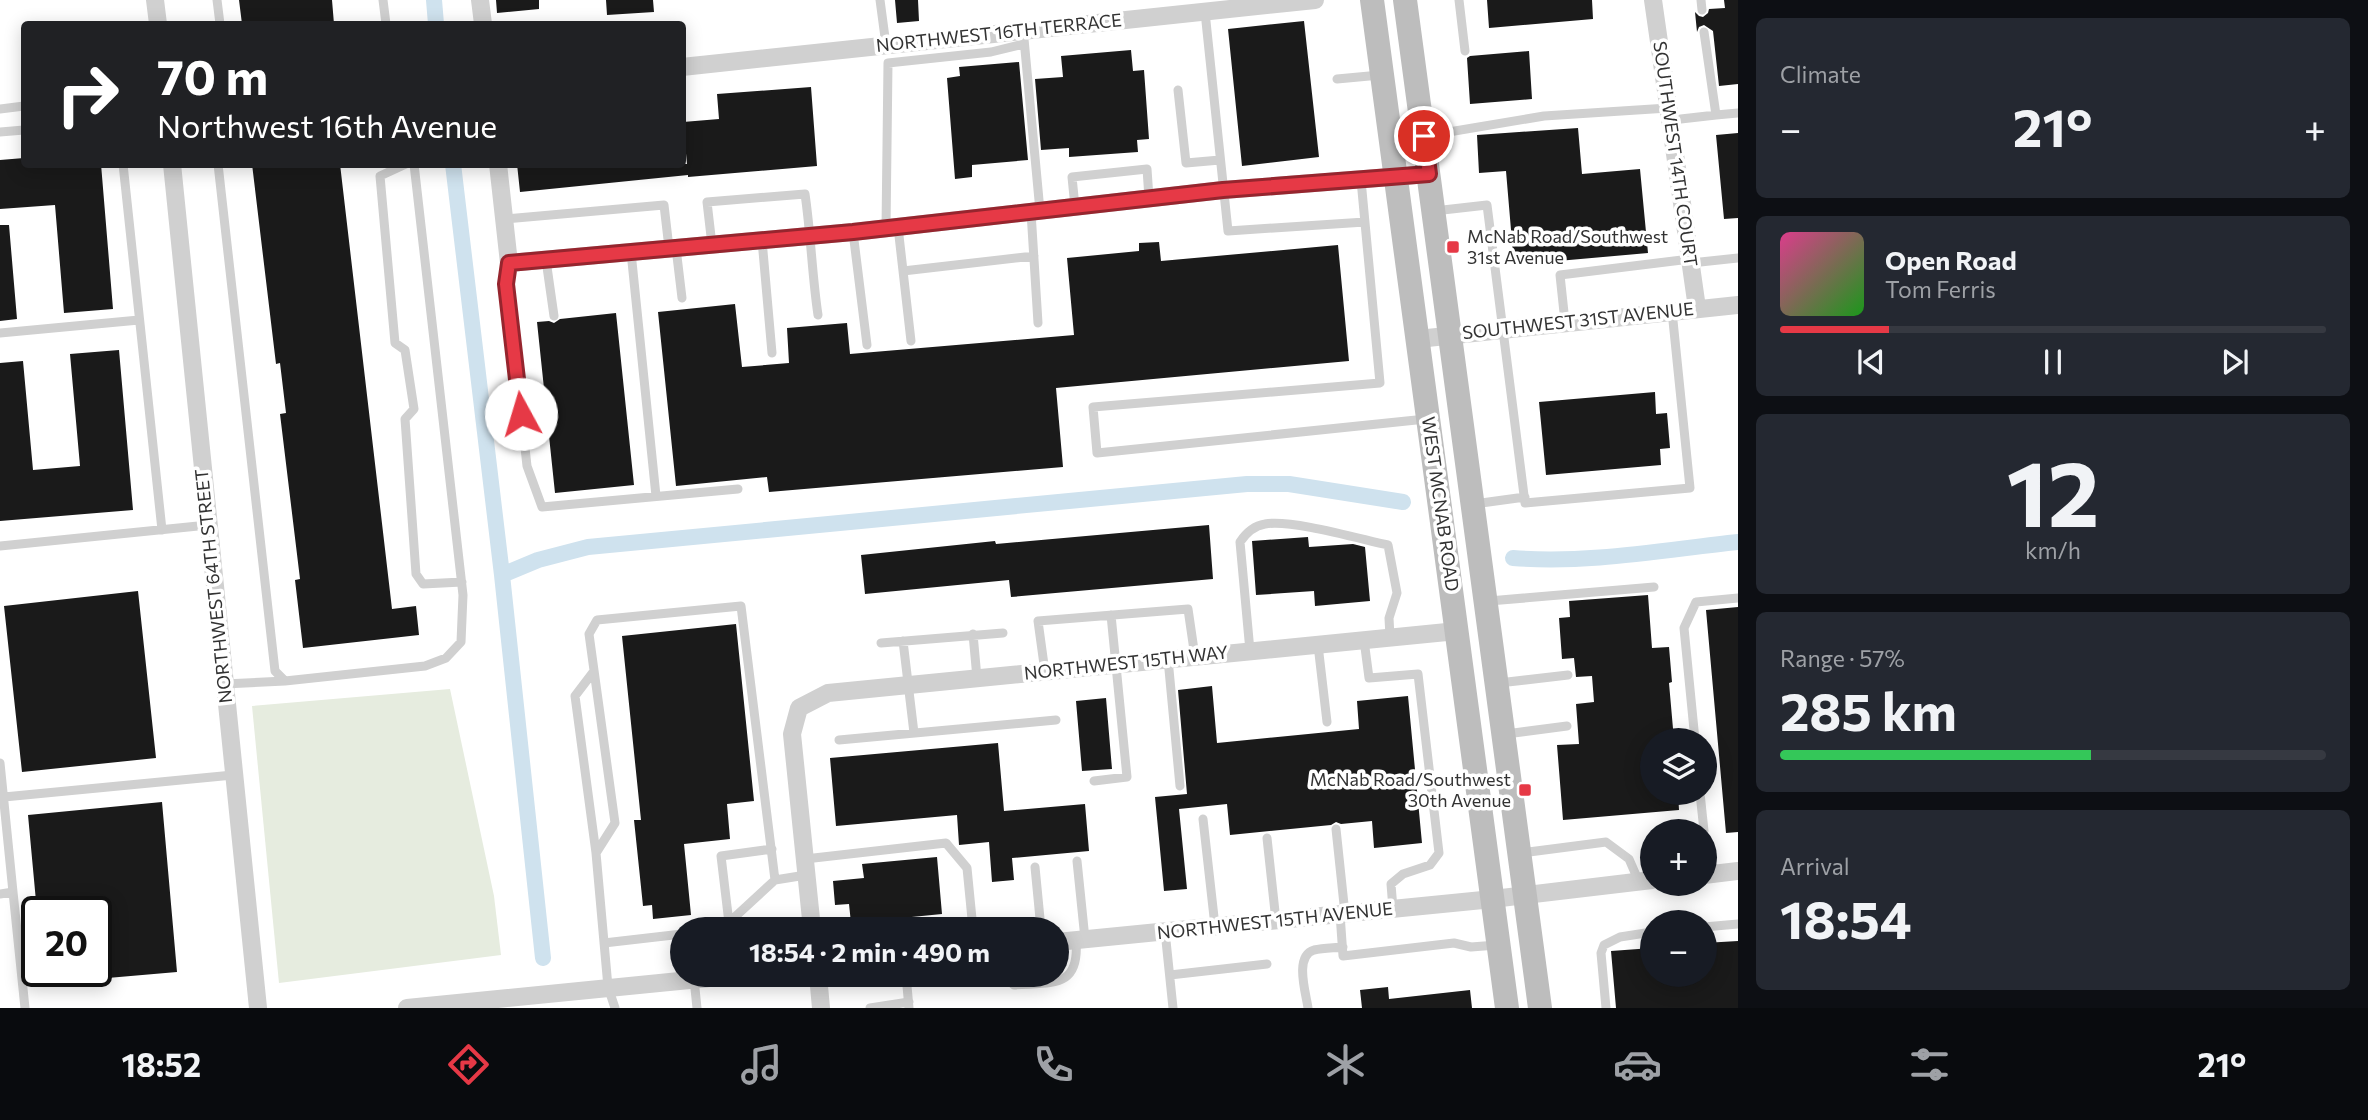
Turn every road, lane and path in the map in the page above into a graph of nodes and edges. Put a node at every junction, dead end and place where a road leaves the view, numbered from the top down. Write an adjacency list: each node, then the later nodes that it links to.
1 (155, 0): 13 (street)
2 (217, 0): 14 (lane)
3 (383, 0): 15 (lane)
4 (480, 0): 16 (street)
5 (880, 0): 19 (lane)
6 (1315, 0): 11 (street, NORTHWEST 16TH TERRACE)
7 (1372, 0): 22 (main road, WEST MCNAB ROAD)
8 (1405, 0): 32 (main road, WEST MCNAB ROAD)
9 (1459, 0): 20 (lane)
10 (1653, 0): 28 (street, SOUTHWEST 14TH COURT)
11 (1266, 3): 12 (street, NORTHWEST 16TH TERRACE)
12 (1205, 12): 18 (street, NORTHWEST 16TH TERRACE); 33 (lane)
13 (158, 21)
14 (220, 21)
15 (386, 21)
16 (483, 21)
17 (1704, 32): 29 (lane)
18 (1024, 37): 19 (street, NORTHWEST 16TH TERRACE); 46 (lane); 50 (lane)
19 (886, 45): 21 (street, NORTHWEST 16TH TERRACE)
20 (1465, 51)
21 (686, 67)
22 (1382, 75): 23 (lane); 41 (main road, WEST MCNAB ROAD)
23 (1337, 79)
24 (1178, 90): 33 (lane)
25 (21, 106): 26 (lane)
26 (0, 109)
27 (1738, 113): 29 (lane)
28 (1671, 114): 29 (lane); 32 (lane); 60 (street, SOUTHWEST 14TH COURT)
29 (1716, 116)
30 (21, 130): 31 (lane)
31 (0, 132)
32 (1424, 136): 40 (main road, WEST MCNAB ROAD)
33 (1220, 160): 43 (lane)
34 (123, 168): 69 (lane)
35 (172, 168): 84 (street, NORTHWEST 64TH STREET)
36 (218, 168): 108 (lane)
37 (397, 168): 87 (lane)
38 (414, 168): 87 (lane)
39 (498, 168): 48 (street)
40 (1429, 174): 41 (street); 47 (main road, WEST MCNAB ROAD)
41 (1396, 177): 42 (street); 75 (main road, WEST MCNAB ROAD)
42 (1361, 180): 43 (street); 49 (lane)
43 (1223, 190): 44 (street); 49 (lane)
44 (1149, 198): 45 (street); 45 (lane)
45 (1075, 207): 46 (street)
46 (1035, 211): 50 (street); 57 (lane)
47 (1434, 211): 72 (lane); 74 (main road, WEST MCNAB ROAD)
48 (504, 219): 55 (lane); 61 (street)
49 (1365, 222): 79 (lane)
50 (892, 227): 51 (street); 62 (lane)
51 (853, 232): 52 (street); 77 (lane)
52 (811, 236): 53 (street); 54 (lane); 67 (lane)
53 (762, 240): 54 (street); 78 (lane)
54 (712, 245): 55 (street)
55 (673, 248): 56 (street); 63 (lane)
56 (631, 252): 59 (street); 81 (lane)
57 (1034, 256): 62 (lane); 71 (lane)
58 (1738, 258): 60 (lane)
59 (546, 260): 61 (street); 68 (lane)
60 (1691, 261): 65 (street, SOUTHWEST 14TH COURT); 70 (lane)
61 (509, 263): 81 (lane)
62 (903, 271): 76 (lane)
63 (681, 299)
64 (1738, 305): 65 (street, SOUTHWEST 31ST AVENUE)
65 (1697, 308): 66 (street, SOUTHWEST 31ST AVENUE)
66 (1672, 311): 70 (street, SOUTHWEST 31ST AVENUE); 82 (lane)
67 (818, 315)
68 (554, 316)
69 (139, 320): 73 (lane); 85 (lane)
70 (1565, 322): 72 (street, SOUTHWEST 31ST AVENUE)
71 (1038, 323)
72 (1503, 329): 74 (street, SOUTHWEST 31ST AVENUE); 82 (lane)
73 (0, 334)
74 (1451, 335): 75 (street, SOUTHWEST 31ST AVENUE); 83 (main road, WEST MCNAB ROAD)
75 (1418, 339): 79 (main road, WEST MCNAB ROAD)
76 (911, 341)
77 (867, 345)
78 (772, 353)
79 (1428, 419): 92 (main road, WEST MCNAB ROAD)
80 (738, 489): 81 (lane)
81 (656, 496)
82 (1525, 497): 83 (lane)
83 (1474, 504): 90 (main road, WEST MCNAB ROAD)
84 (208, 525): 85 (lane); 109 (street, NORTHWEST 64TH STREET)
85 (162, 530): 86 (lane)
86 (0, 546)
87 (461, 582): 108 (lane)
88 (1654, 587): 90 (lane)
89 (1738, 598): 115 (lane)
90 (1487, 601): 110 (main road, WEST MCNAB ROAD)
91 (1111, 615): 101 (lane); 103 (lane); 105 (lane)
92 (1457, 631): 95 (street, NORTHWEST 15TH WAY); 141 (main road, WEST MCNAB ROAD)
93 (1003, 632): 94 (lane)
94 (972, 634): 97 (lane); 107 (lane)
95 (1390, 637): 96 (street, NORTHWEST 15TH WAY); 100 (lane)
96 (1364, 640): 99 (street, NORTHWEST 15TH WAY); 142 (lane)
97 (903, 641): 98 (lane); 111 (lane)
98 (881, 643)
99 (1318, 645): 100 (street, NORTHWEST 15TH WAY); 113 (lane)
100 (1250, 651): 101 (street, NORTHWEST 15TH WAY)
101 (1195, 657): 102 (street, NORTHWEST 15TH WAY)
102 (1168, 659): 103 (street, NORTHWEST 15TH WAY); 122 (lane)
103 (1116, 664): 105 (street, NORTHWEST 15TH WAY); 121 (lane)
104 (594, 671): 127 (lane); 128 (lane); 128 (lane)
105 (1045, 672): 107 (street, NORTHWEST 15TH WAY)
106 (1568, 675): 110 (lane)
107 (977, 678): 111 (street, NORTHWEST 15TH WAY)
108 (285, 681): 109 (lane)
109 (224, 684): 120 (street, NORTHWEST 64TH STREET)
110 (1498, 684): 117 (main road, WEST MCNAB ROAD)
111 (908, 685): 116 (lane); 131 (street, NORTHWEST 15TH WAY)
112 (1056, 720): 116 (lane)
113 (1327, 723)
114 (1567, 726): 117 (lane)
115 (1694, 728)
116 (914, 733): 118 (lane)
117 (1504, 734): 129 (main road, WEST MCNAB ROAD)
118 (839, 740)
119 (0, 763): 123 (lane)
120 (233, 775): 123 (lane); 172 (street, NORTHWEST 64TH STREET)
121 (1094, 781)
122 (1180, 786)
123 (4, 797): 138 (lane)
124 (1203, 819): 151 (lane)
125 (1336, 829): 143 (lane)
126 (1268, 838): 149 (lane)
127 (772, 849): 136 (lane); 144 (lane)
128 (596, 853): 158 (lane)
129 (1519, 853): 134 (lane); 140 (main road, WEST MCNAB ROAD)
130 (1077, 861): 156 (lane)
131 (806, 867): 136 (lane); 146 (street); 147 (lane)
132 (1035, 867): 148 (lane)
133 (1738, 871): 135 (street)
134 (1640, 873)
135 (1717, 874)
136 (775, 880): 145 (lane)
137 (1640, 882): 140 (street, NORTHWEST 15TH AVENUE)
138 (13, 891): 139 (lane); 171 (lane)
139 (0, 894)
140 (1525, 894): 141 (street, NORTHWEST 15TH AVENUE); 181 (main road, WEST MCNAB ROAD)
141 (1493, 899): 142 (street, NORTHWEST 15TH AVENUE); 159 (main road, WEST MCNAB ROAD)
142 (1393, 909): 143 (street, NORTHWEST 15TH AVENUE)
143 (1342, 914): 149 (street, NORTHWEST 15TH AVENUE); 160 (lane)
144 (728, 917)
145 (735, 917)
146 (812, 917)
147 (972, 917)
148 (1040, 917)
149 (1276, 920): 151 (street, NORTHWEST 15TH AVENUE)
150 (1738, 924): 152 (lane)
151 (1215, 926): 153 (street, NORTHWEST 15TH AVENUE)
152 (1717, 926)
153 (1165, 931): 156 (street, NORTHWEST 15TH AVENUE); 163 (lane)
154 (1640, 934): 182 (lane)
155 (670, 935): 158 (lane)
156 (1080, 940): 157 (street, NORTHWEST 15TH AVENUE); 162 (lane)
157 (1069, 941)
158 (604, 943): 165 (lane)
159 (1499, 944): 160 (lane); 180 (main road, WEST MCNAB ROAD)
160 (1343, 947): 179 (lane)
161 (1267, 964): 163 (lane)
162 (1069, 975)
163 (1170, 975): 178 (lane)
164 (670, 981): 165 (street)
165 (608, 987): 169 (street); 174 (lane)
166 (695, 987): 175 (lane)
167 (819, 987): 176 (street)
168 (907, 987): 170 (lane)
169 (518, 1003): 173 (street)
170 (909, 1005): 177 (lane)
171 (25, 1008)
172 (258, 1008)
173 (407, 1008)
174 (615, 1008)
175 (697, 1008)
176 (821, 1008)
177 (870, 1008)
178 (1173, 1008)
179 (1308, 1008)
180 (1507, 1008)
181 (1540, 1008)
182 (1606, 1008)

